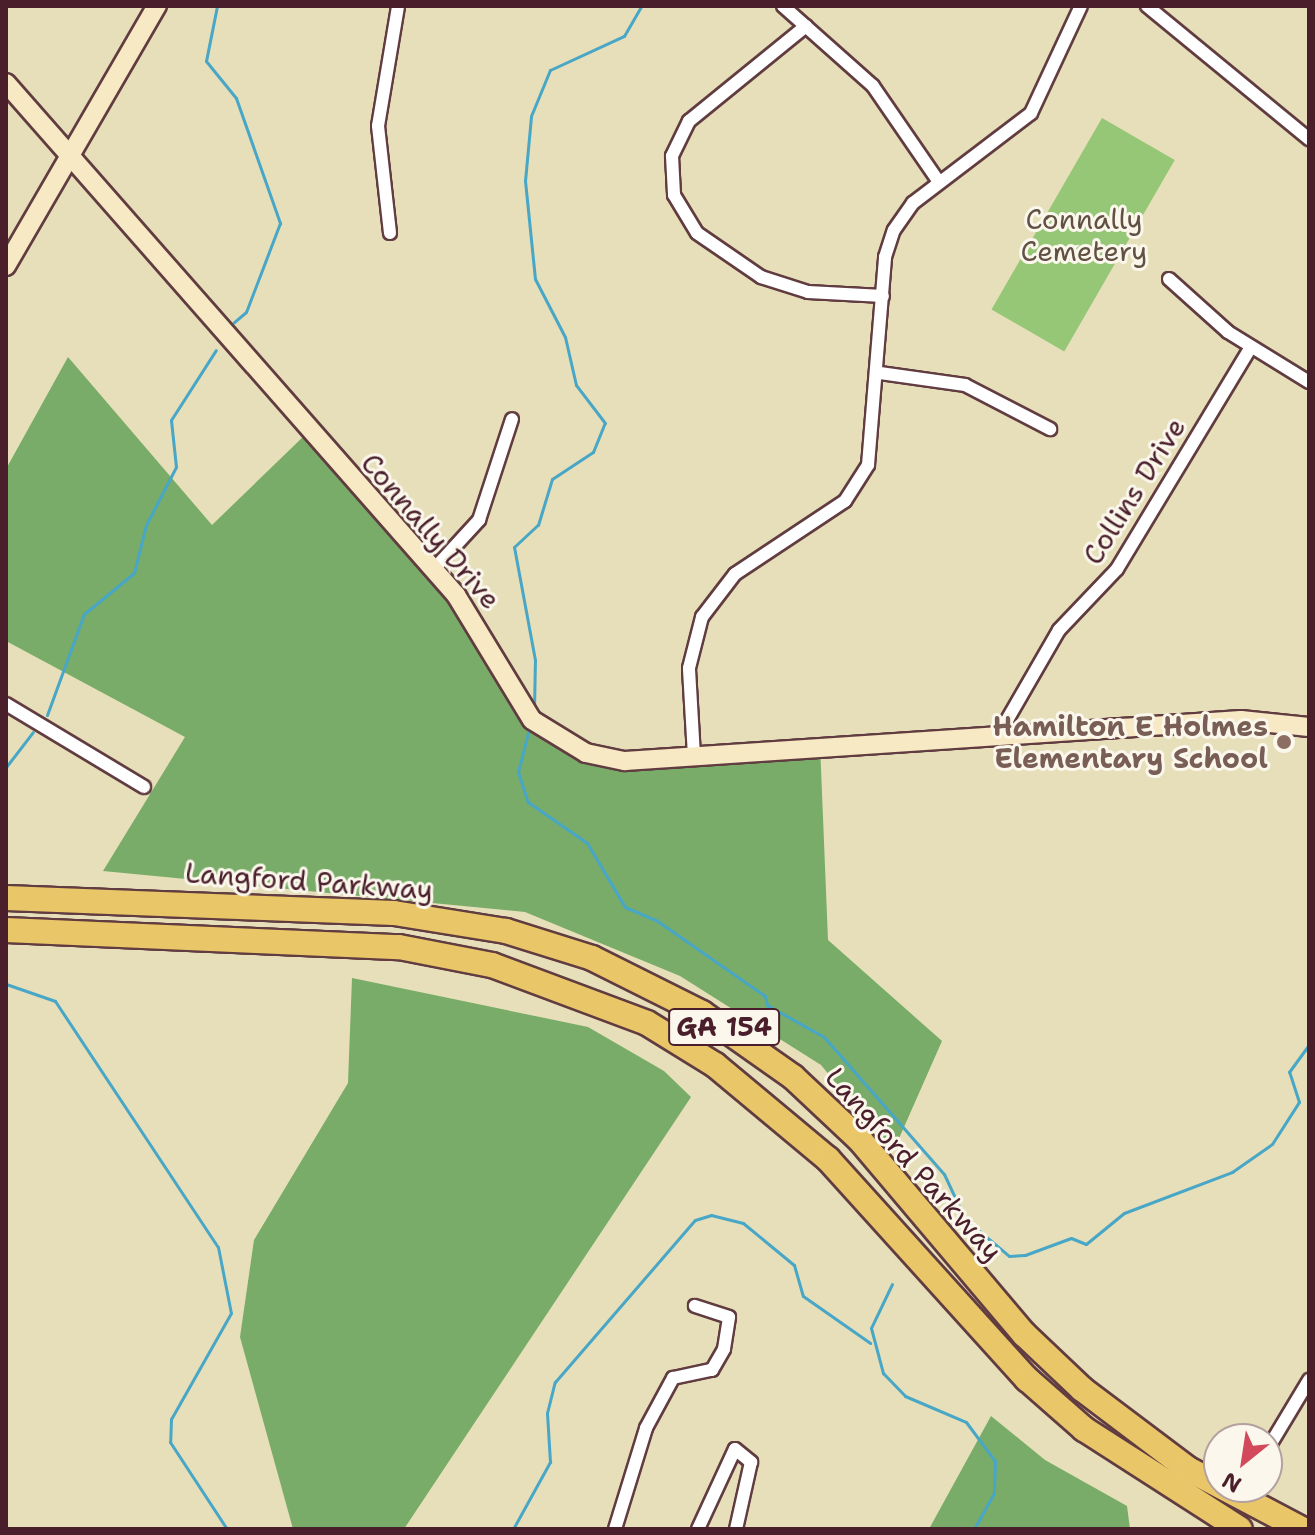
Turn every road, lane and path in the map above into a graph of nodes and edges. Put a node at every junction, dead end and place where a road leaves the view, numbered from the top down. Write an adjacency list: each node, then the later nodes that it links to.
1 (157, 6): 9 (street)
2 (398, 6): 11 (street)
3 (783, 6): 6 (street)
4 (1081, 6): 10 (street)
5 (1147, 6): 8 (street)
6 (806, 26): 10 (street); 14 (street)
7 (6, 83): 9 (street, Connally Drive)
8 (1309, 139)
9 (69, 158): 12 (street); 20 (street, Connally Drive)
10 (939, 182): 14 (street)
11 (390, 233)
12 (6, 266)
13 (1169, 279): 15 (street)
14 (883, 296): 16 (street)
15 (1251, 347): 17 (street); 23 (street, Collins Drive)
16 (880, 373): 19 (street); 24 (street)
17 (1309, 382)
18 (512, 419): 20 (street)
19 (1050, 429)
20 (434, 569): 24 (street, Connally Drive)
21 (6, 704): 25 (street)
22 (1309, 727): 23 (street, Connally Drive)
23 (999, 734): 24 (street, Connally Drive)
24 (694, 756)
25 (144, 787)
26 (6, 884): 28 (highway)
27 (6, 898): 28 (highway, Langford Parkway / GA 154)
28 (104, 900): 37 (highway, Langford Parkway / GA 154)
29 (6, 932): 36 (highway, Langford Parkway / GA 154)
30 (695, 1306): 33 (street)
31 (1309, 1380): 32 (street)
32 (1283, 1423)
33 (615, 1529)
34 (698, 1529): 35 (street)
35 (736, 1529)
36 (1240, 1529)
37 (1302, 1529)

